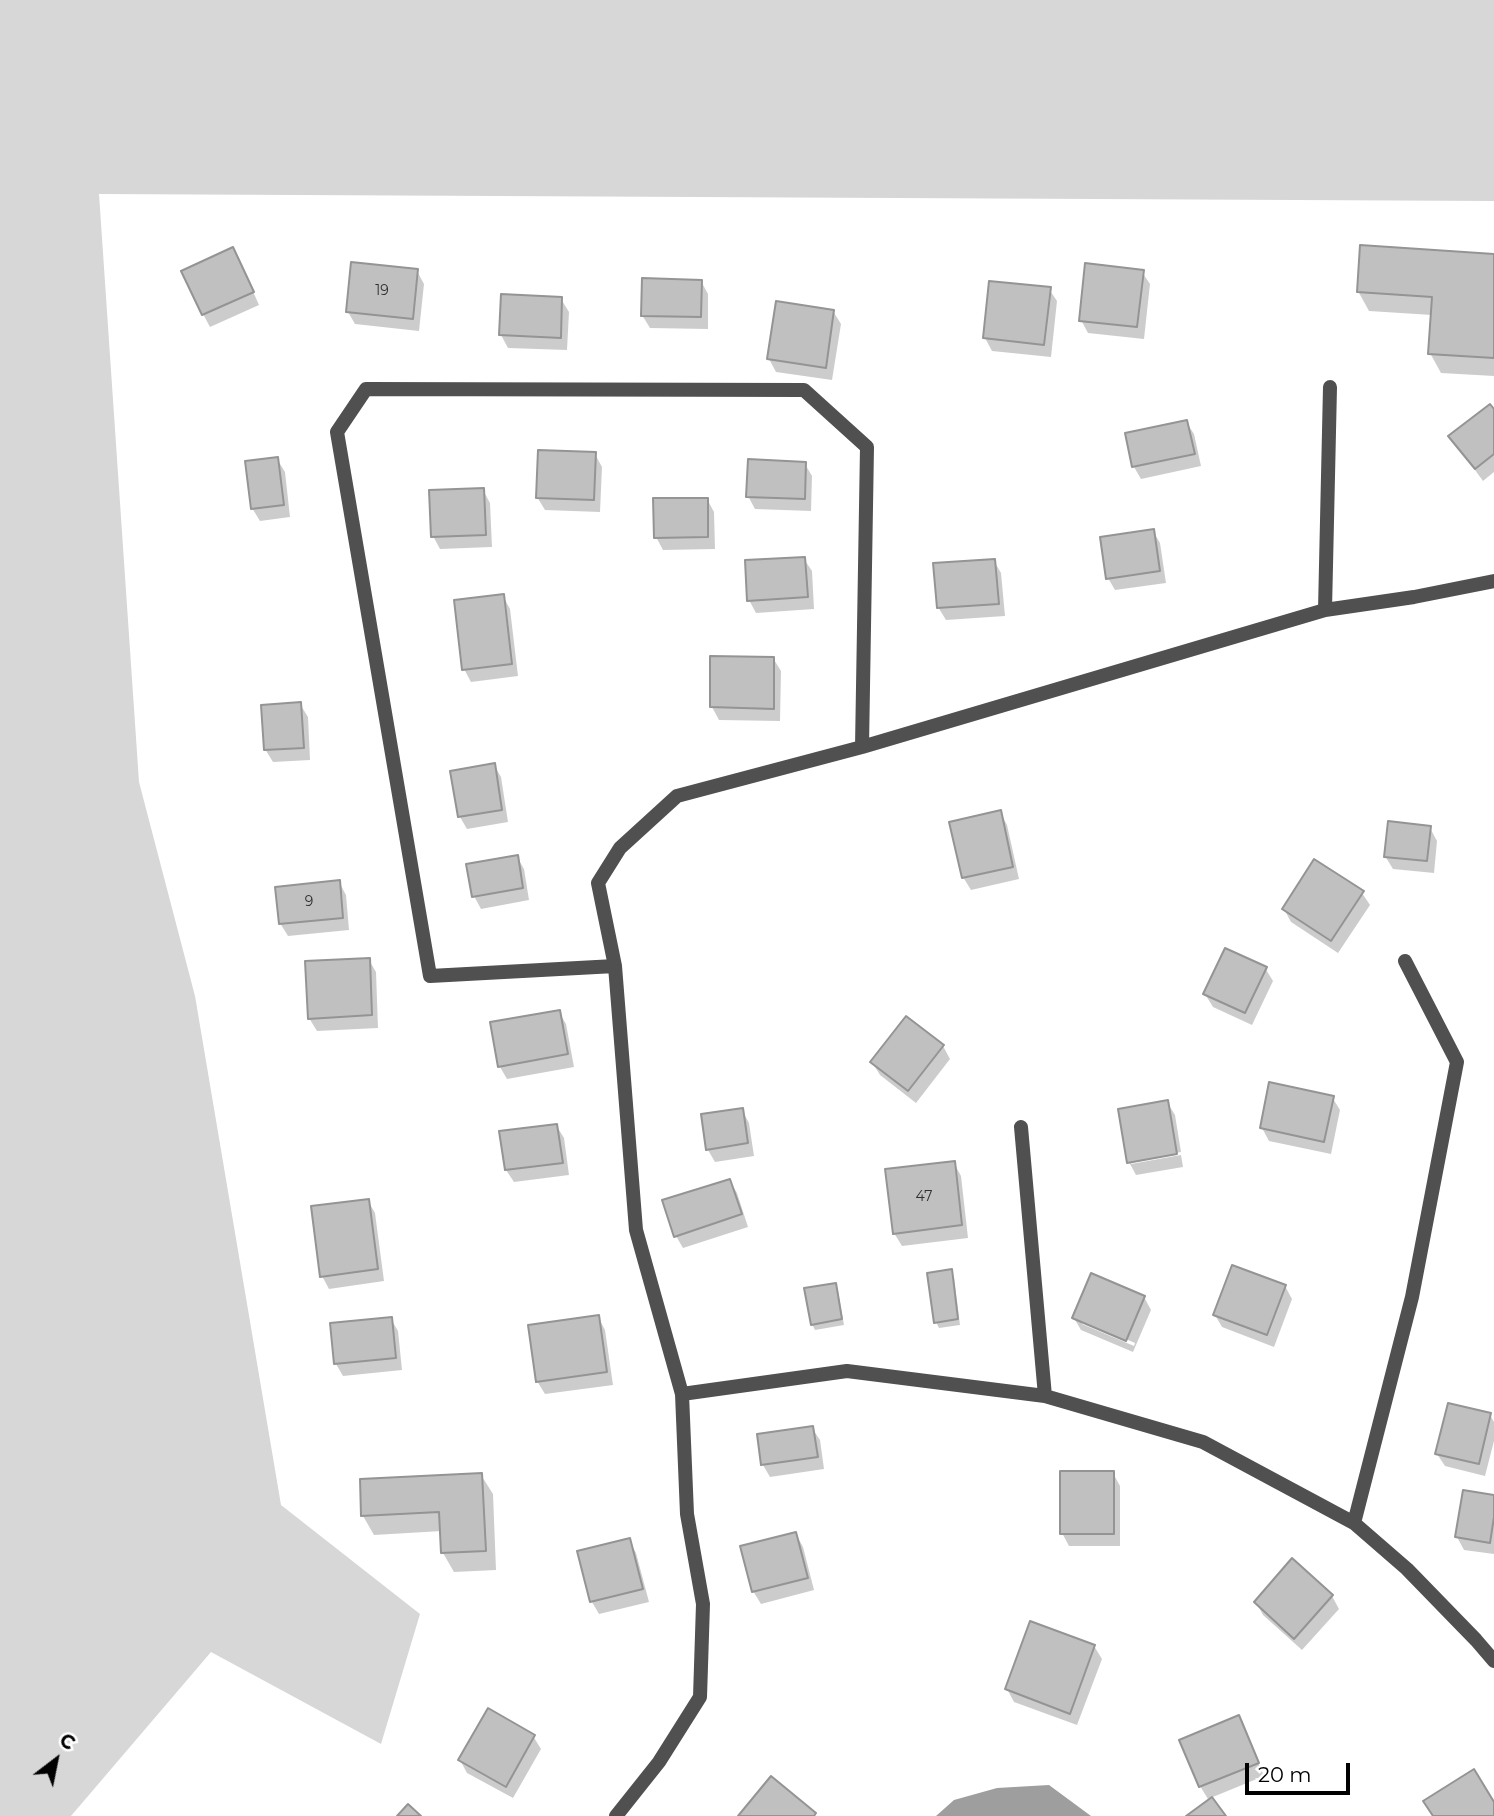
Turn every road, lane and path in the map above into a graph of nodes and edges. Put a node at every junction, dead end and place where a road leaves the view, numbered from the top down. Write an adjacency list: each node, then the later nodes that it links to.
1 (1330, 387): 3 (street)
2 (1494, 581): 3 (street)
3 (1325, 610): 4 (street)
4 (862, 747): 6 (street); 6 (street)
5 (1405, 961): 10 (street)
6 (615, 966): 8 (street)
7 (1021, 1127): 9 (street)
8 (682, 1394): 9 (street); 12 (street)
9 (1045, 1396): 10 (street)
10 (1354, 1523): 11 (street)
11 (1494, 1661)
12 (616, 1816)

